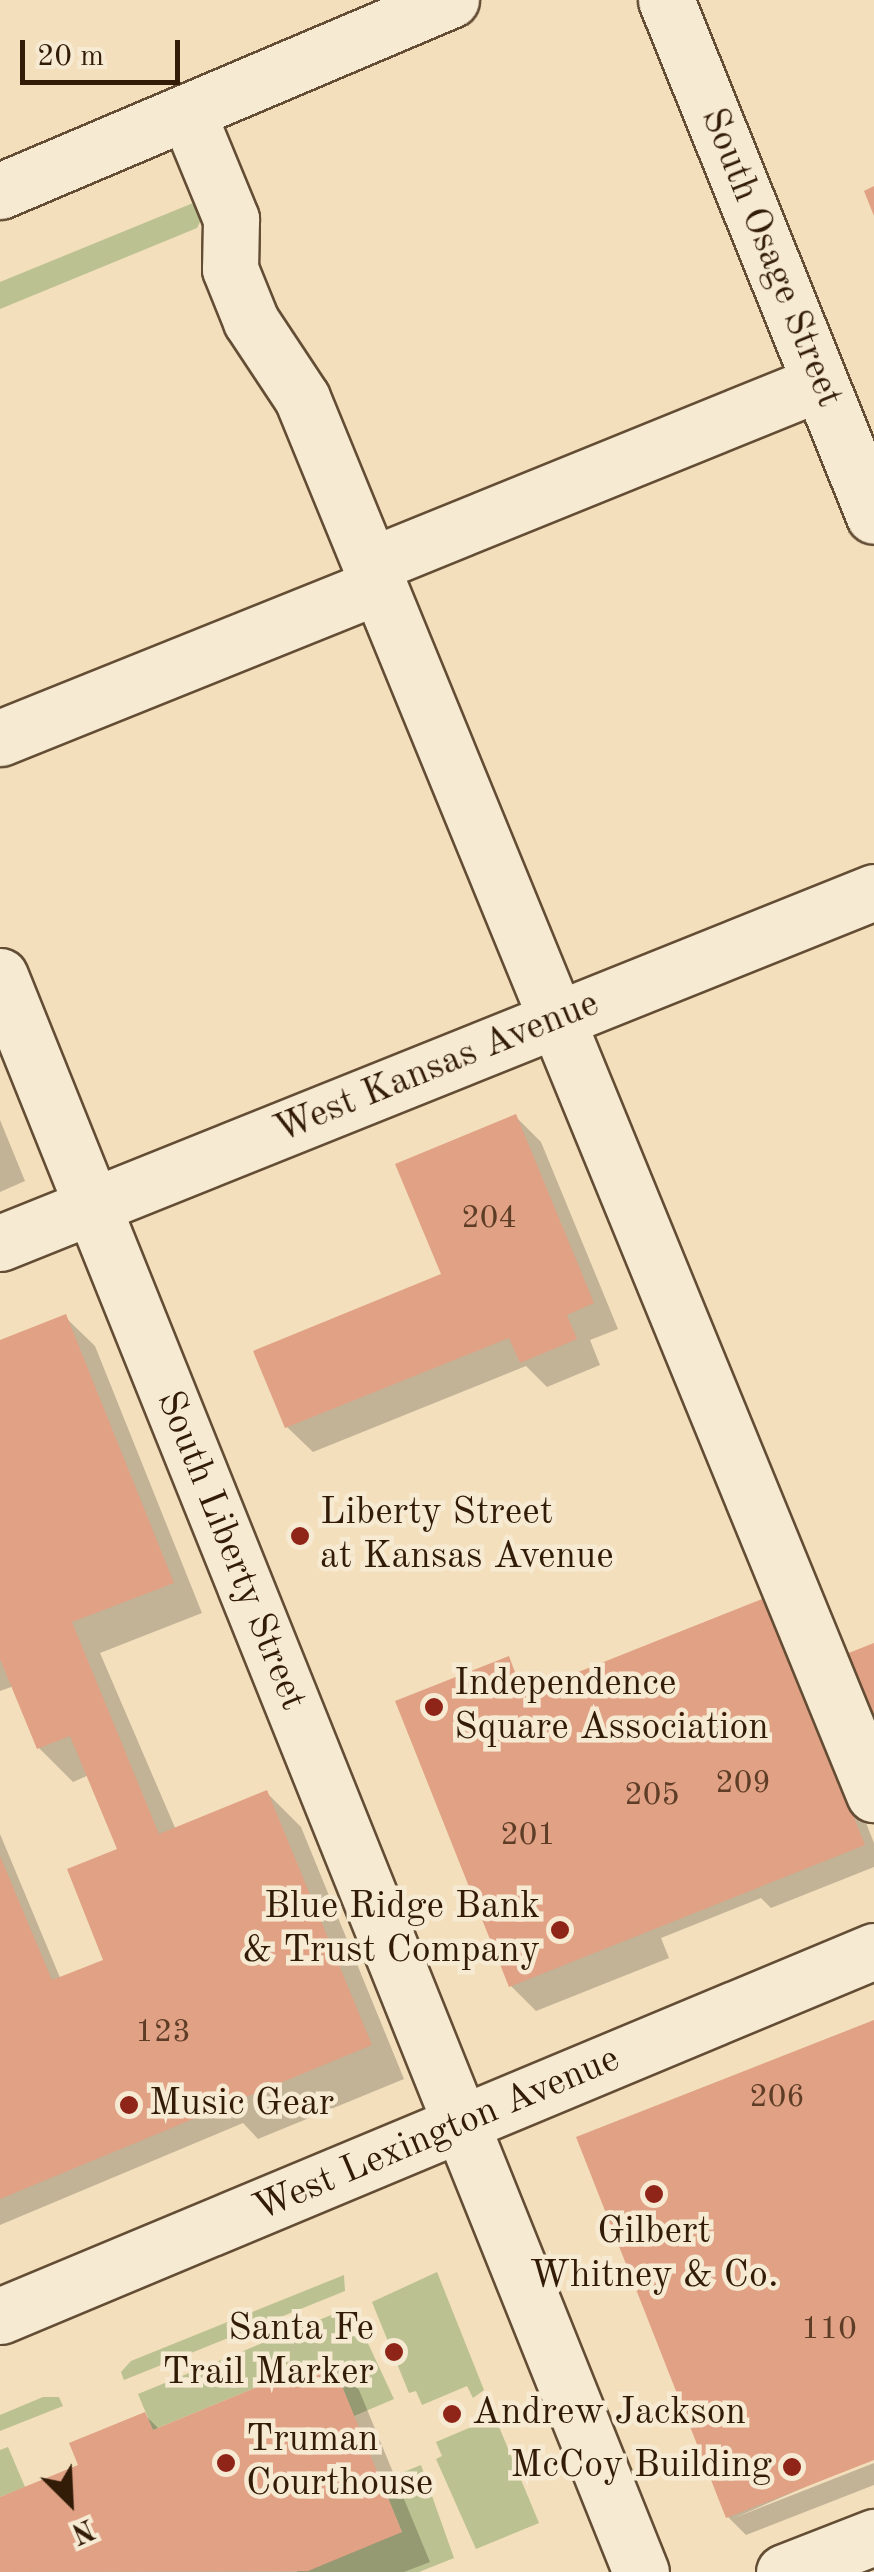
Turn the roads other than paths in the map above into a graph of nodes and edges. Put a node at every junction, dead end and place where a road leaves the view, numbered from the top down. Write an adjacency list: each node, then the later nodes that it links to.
1 (451, 0): 3 (street)
2 (666, 0): 5 (street, South Osage Street)
3 (186, 112): 4 (street); 7 (street)
4 (0, 191)
5 (820, 383): 6 (street, South Osage Street); 7 (street)
6 (874, 516)
7 (375, 576): 8 (street); 11 (street)
8 (0, 738)
9 (874, 892): 11 (street, West Kansas Avenue)
10 (0, 976): 12 (street, South Liberty Street)
11 (555, 1020): 12 (street, West Kansas Avenue); 14 (street)
12 (93, 1206): 13 (street, West Kansas Avenue); 16 (street, South Liberty Street)
13 (0, 1243)
14 (874, 1794)
15 (874, 1951): 16 (street, West Lexington Avenue)
16 (458, 2127): 17 (street, West Lexington Avenue); 19 (street, South Liberty Street)
17 (0, 2316)
18 (874, 2536): 20 (street)
19 (641, 2572)
20 (784, 2572)

